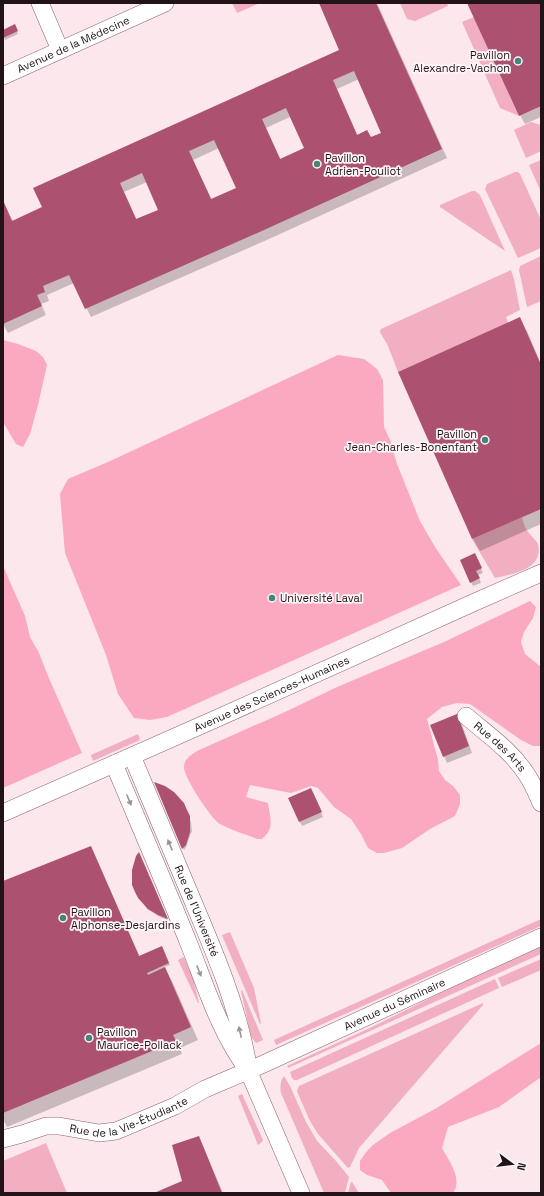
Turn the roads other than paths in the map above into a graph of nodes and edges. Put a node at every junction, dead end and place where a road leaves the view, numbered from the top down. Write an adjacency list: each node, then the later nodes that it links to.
1 (40, 3): 3 (street)
2 (165, 3): 3 (street, Avenue de la Médecine)
3 (60, 50): 4 (street, Avenue de la Médecine)
4 (3, 76)
5 (541, 573): 7 (street, Avenue des Sciences-Humaines)
6 (466, 716): 9 (street, Rue des Arts)
7 (132, 756): 8 (street, Avenue des Sciences-Humaines); 12 (street, Rue de l'Université, one-way to 7)
8 (114, 764): 10 (street, Avenue des Sciences-Humaines); 12 (street, Rue de l'Université, one-way to 12)
9 (541, 803)
10 (3, 813)
11 (541, 937): 12 (street, Avenue du Séminaire)
12 (248, 1070): 13 (street, Rue de la Vie-Étudiante); 14 (street, Rue de l'Université)
13 (3, 1139)
14 (301, 1193)

